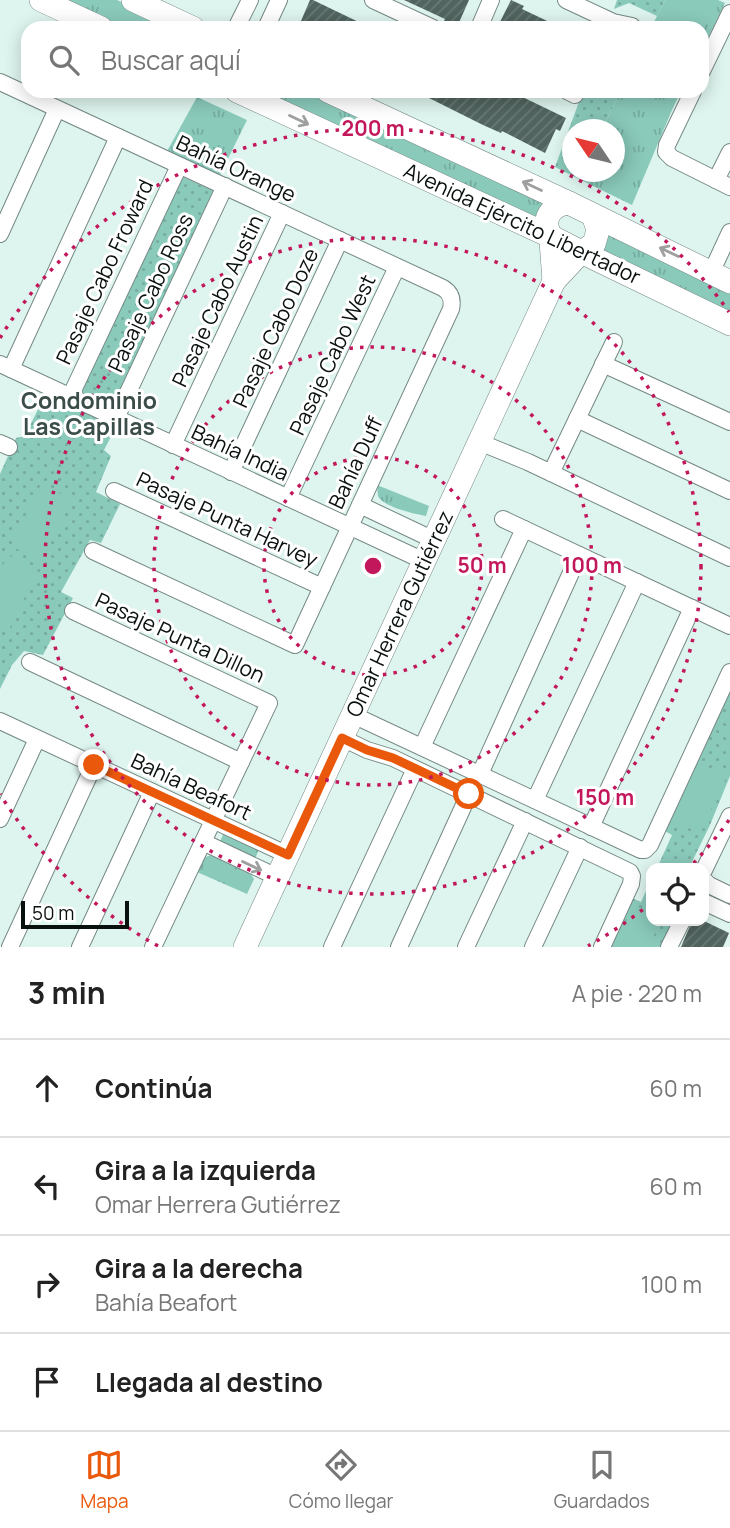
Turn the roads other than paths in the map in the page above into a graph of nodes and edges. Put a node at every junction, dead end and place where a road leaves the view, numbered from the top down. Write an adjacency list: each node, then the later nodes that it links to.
1 (41, 0): 9 (main road)
2 (132, 0): 10 (main road)
3 (250, 0): 11 (street)
4 (279, 0): 12 (street)
5 (373, 0): 13 (street)
6 (491, 0): 14 (street)
7 (572, 1): 15 (street)
8 (730, 13): 16 (street)
9 (86, 21)
10 (178, 21)
11 (240, 21)
12 (269, 21)
13 (418, 21)
14 (482, 21)
15 (611, 21)
16 (709, 56)
17 (0, 82): 18 (street, Bahía Orange)
18 (21, 92)
19 (34, 98): 23 (street, Bahía Orange)
20 (252, 98): 34 (main road, Avenida Ejército Libertador, one-way to 34)
21 (343, 98): 29 (main road, Avenida Ejército Libertador, one-way to 21)
22 (690, 98): 27 (street)
23 (57, 109): 24 (street, Bahía Orange); 33 (street)
24 (118, 137): 26 (street, Bahía Orange); 44 (street)
25 (730, 152): 27 (street)
26 (179, 166): 28 (street, Bahía Orange); 45 (street, Pasaje Cabo Froward)
27 (723, 183)
28 (225, 186): 30 (street, Bahía Orange); 46 (street, Pasaje Cabo Ross)
29 (569, 203): 31 (main road, Avenida Ejército Libertador); 34 (main road)
30 (282, 213): 35 (street, Bahía Orange); 50 (street, Pasaje Cabo Austin)
31 (593, 215): 36 (main road, Omar Herrera Gutiérrez); 38 (main road, Avenida Ejército Libertador, one-way to 31)
32 (730, 232): 38 (street)
33 (0, 234)
34 (550, 236): 36 (main road, Avenida Ejército Libertador); 39 (main road)
35 (340, 240): 37 (street, Bahía Orange); 51 (street, Pasaje Cabo Doze)
36 (581, 252): 39 (main road, Omar Herrera Gutiérrez); 41 (main road, Avenida Ejército Libertador)
37 (397, 267): 40 (street, Bahía Orange); 55 (street, Pasaje Cabo West)
38 (720, 278)
39 (554, 281): 49 (main road, Omar Herrera Gutiérrez)
40 (452, 298): 56 (street, Bahía Duff)
41 (730, 324)
42 (614, 342): 43 (street)
43 (603, 364): 47 (street); 48 (street)
44 (5, 367): 45 (street, Bahía India)
45 (70, 397): 46 (street, Bahía India)
46 (116, 418): 50 (street, Bahía India)
47 (577, 419): 52 (street); 54 (street)
48 (730, 422)
49 (479, 442): 52 (street); 60 (main road, Omar Herrera Gutiérrez)
50 (173, 445): 51 (street, Bahía India)
51 (231, 472): 55 (street, Bahía India)
52 (551, 473): 63 (street)
53 (114, 491): 66 (street, Pasaje Punta Harvey)
54 (730, 491)
55 (288, 498): 58 (street, Bahía India)
56 (360, 505): 58 (street, Bahía Duff); 60 (street)
57 (503, 519): 59 (street)
58 (350, 527): 64 (street, Bahía India); 66 (street, Bahía Duff)
59 (524, 529): 62 (street); 76 (street)
60 (434, 540): 64 (main road, Omar Herrera Gutiérrez)
61 (93, 551): 66 (street, Bahía Duff)
62 (579, 555): 65 (street); 80 (street)
63 (730, 558)
64 (424, 561): 72 (main road, Omar Herrera Gutiérrez)
65 (637, 582): 67 (street); 83 (street)
66 (322, 587)
67 (692, 608): 69 (street); 88 (street)
68 (73, 611): 77 (street, Pasaje Punta Dillon)
69 (730, 626)
70 (30, 662): 77 (street)
71 (730, 672): 88 (street)
72 (353, 715): 74 (main road, Omar Herrera Gutiérrez); 76 (street)
73 (0, 721): 75 (street, Bahía Beafort)
74 (342, 738): 79 (street); 91 (main road, Omar Herrera Gutiérrez)
75 (37, 739): 78 (street, Bahía Beafort); 85 (street)
76 (422, 747): 80 (street)
77 (241, 761): 86 (street)
78 (94, 765): 81 (street, Bahía Beafort); 99 (street)
79 (415, 769): 82 (street); 103 (street)
80 (480, 774): 83 (street)
81 (152, 792): 86 (street, Bahía Beafort); 100 (street)
82 (469, 794): 87 (street); 104 (street)
83 (535, 800): 88 (street)
84 (730, 816): 92 (street)
85 (0, 819)
86 (213, 821): 89 (street); 91 (street, Bahía Beafort)
87 (525, 821): 90 (street); 105 (street)
88 (591, 827)
89 (203, 842): 93 (street, one-way to 93); 101 (street)
90 (580, 847): 106 (street); 107 (street)
91 (288, 855): 93 (main road, Omar Herrera Gutiérrez)
92 (707, 863)
93 (277, 877): 102 (main road, Omar Herrera Gutiérrez)
94 (709, 885): 95 (street)
95 (730, 895)
96 (709, 904): 97 (street)
97 (730, 914)
98 (680, 926): 108 (street)
99 (10, 947)
100 (80, 947)
101 (153, 947)
102 (245, 947)
103 (332, 947)
104 (399, 947)
105 (466, 947)
106 (533, 947)
107 (602, 947)
108 (669, 947)

